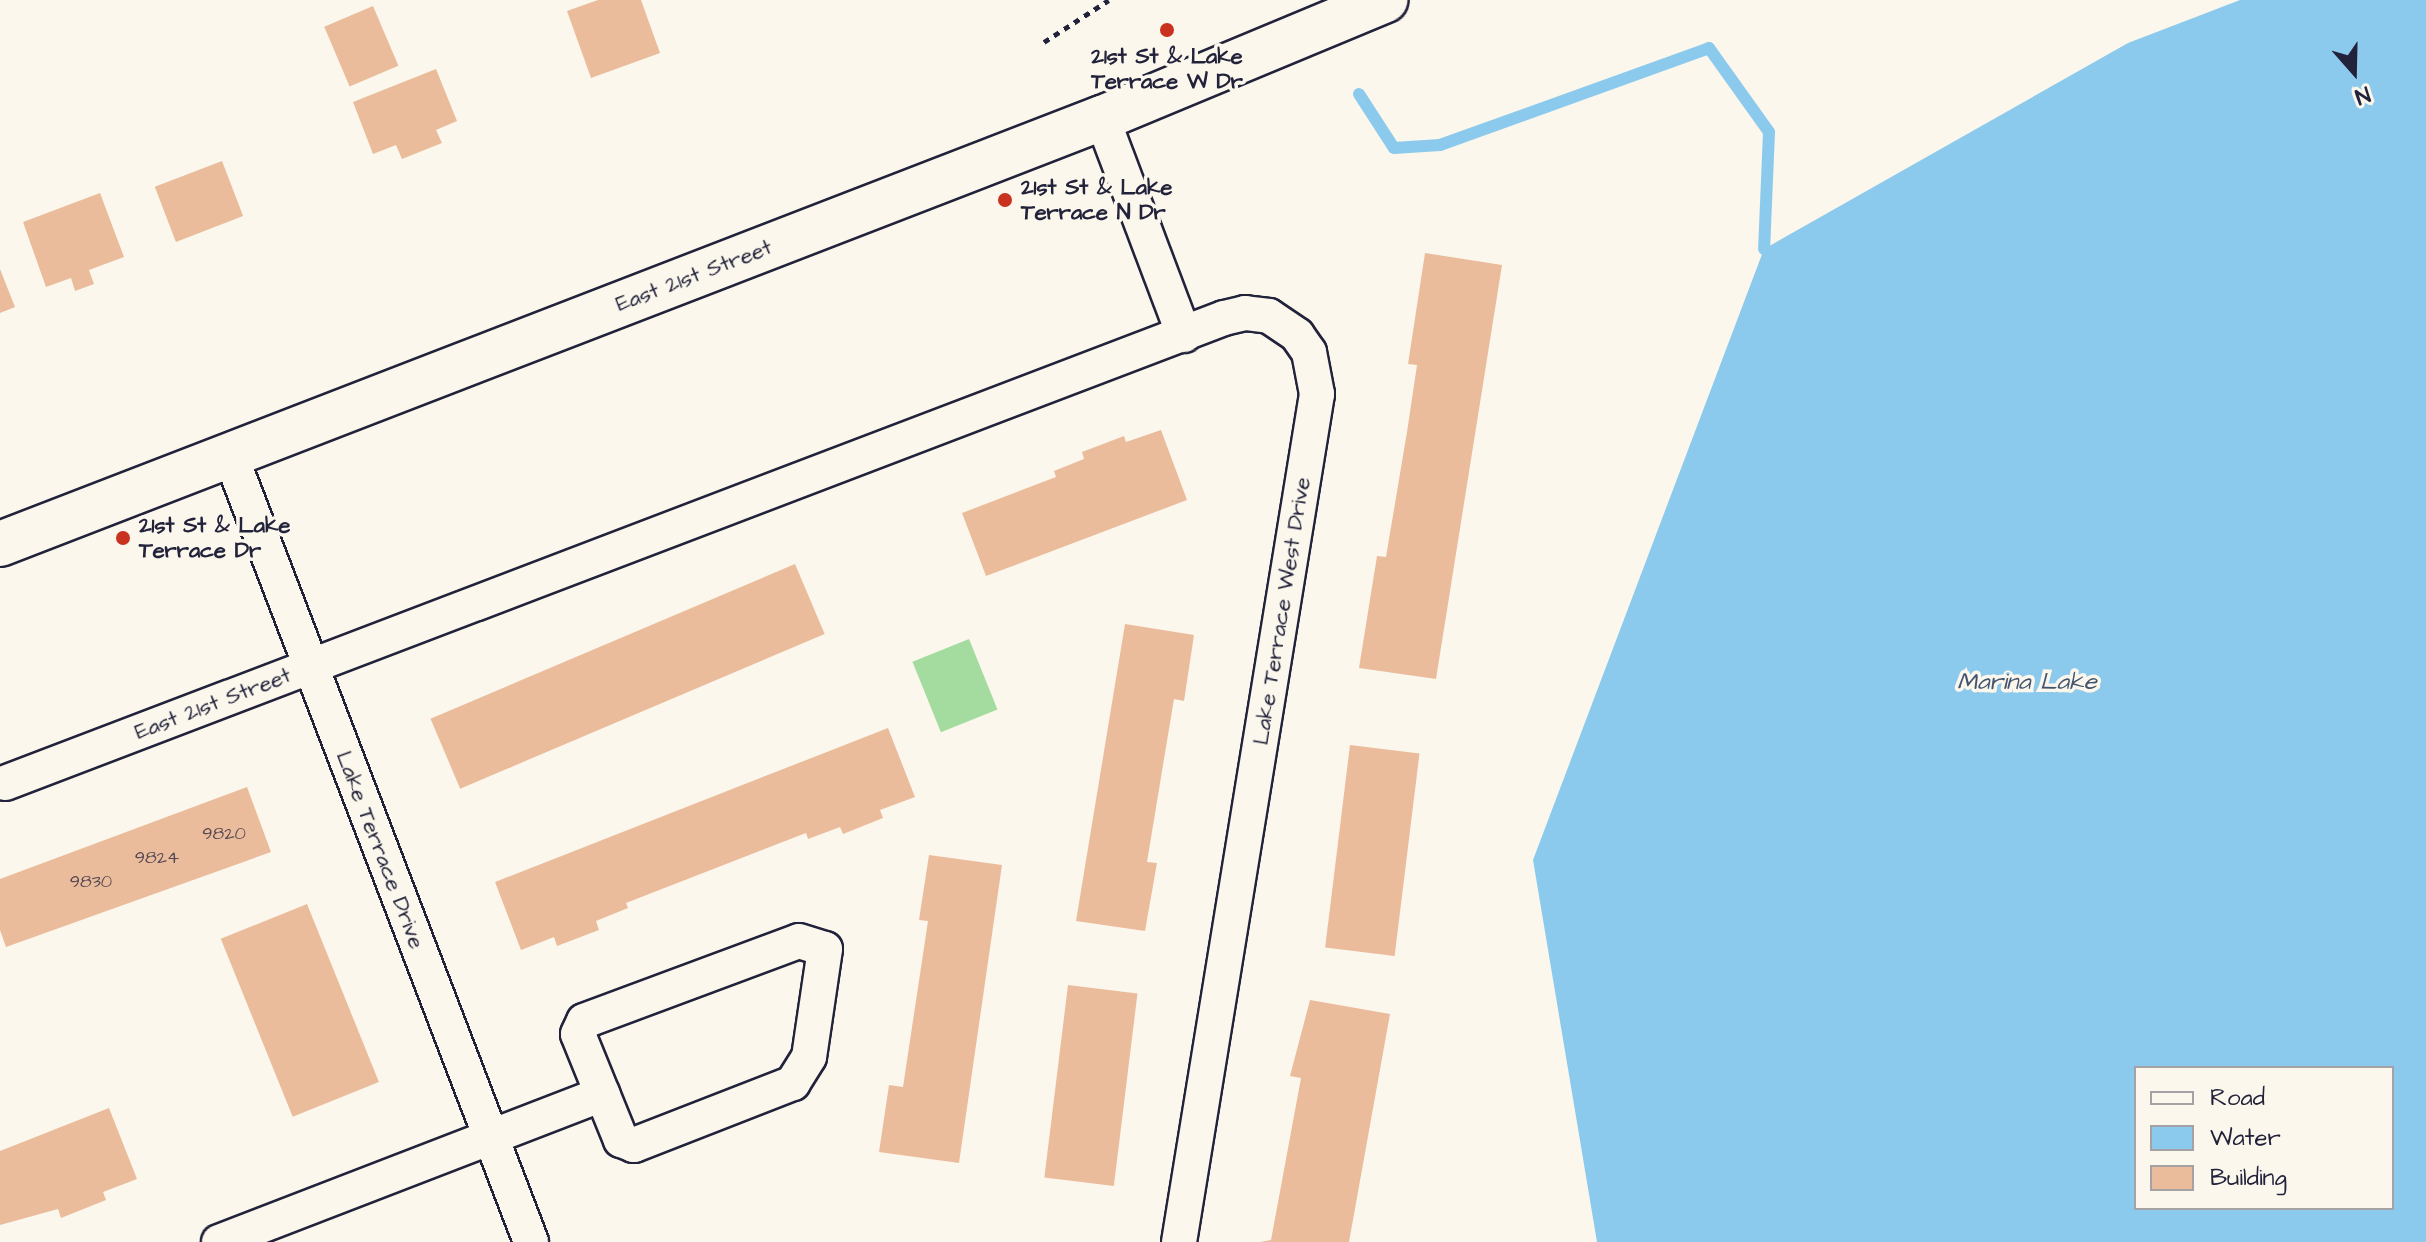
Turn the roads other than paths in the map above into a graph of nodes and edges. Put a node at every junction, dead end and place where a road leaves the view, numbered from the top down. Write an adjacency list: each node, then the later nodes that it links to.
1 (1385, 0): 2 (main road, East 21st Street)
2 (1102, 118): 3 (street); 4 (main road, East 21st Street)
3 (1184, 335): 6 (street, East 21st Street); 12 (street, Lake Terrace West Drive)
4 (231, 457): 5 (main road, East 21st Street); 6 (street, Lake Terrace Drive)
5 (0, 544)
6 (310, 668): 7 (street, East 21st Street); 9 (street, Lake Terrace Drive)
7 (5, 783)
8 (602, 1094): 8 (street); 9 (street)
9 (490, 1136): 10 (street); 11 (street, Lake Terrace Drive)
10 (219, 1242)
11 (531, 1242)
12 (1179, 1242)

